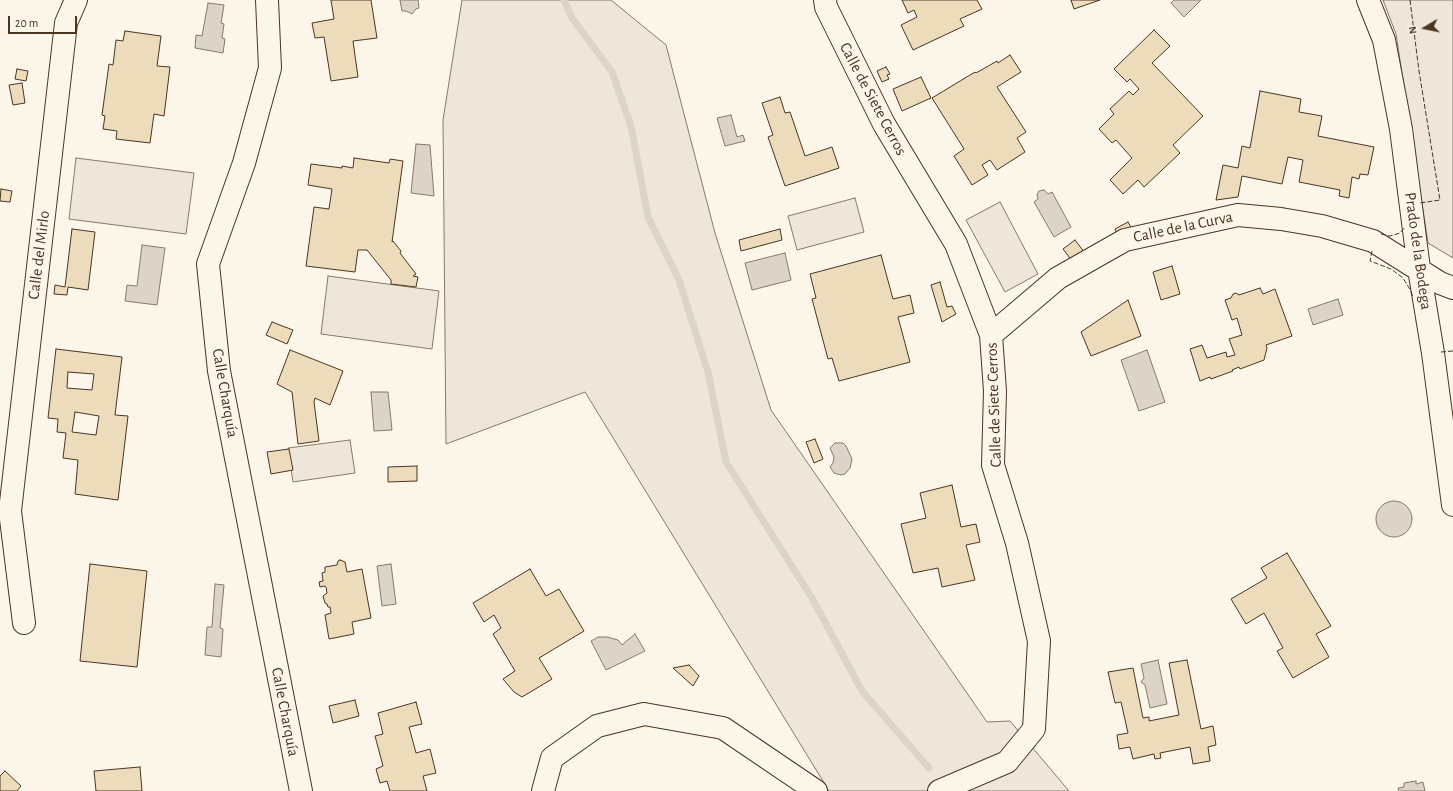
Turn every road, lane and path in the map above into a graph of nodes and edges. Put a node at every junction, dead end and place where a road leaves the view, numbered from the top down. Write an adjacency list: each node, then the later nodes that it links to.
1 (76, 0): 9 (street, Calle del Mirlo)
2 (267, 0): 11 (street, Calle Charquía)
3 (825, 0): 7 (street, Calle de Siete Cerros)
4 (1368, 0): 5 (street, Prado de la Bodega)
5 (1419, 269): 6 (street, Calle de la Curva); 7 (street, Calle de la Curva); 8 (street, Prado de la Bodega)
6 (1453, 288)
7 (991, 335): 14 (street, Calle de Siete Cerros)
8 (1453, 505)
9 (5, 512): 10 (street, Calle del Mirlo)
10 (24, 623)
11 (301, 791)
12 (543, 791): 13 (street)
13 (816, 791)
14 (939, 791)

